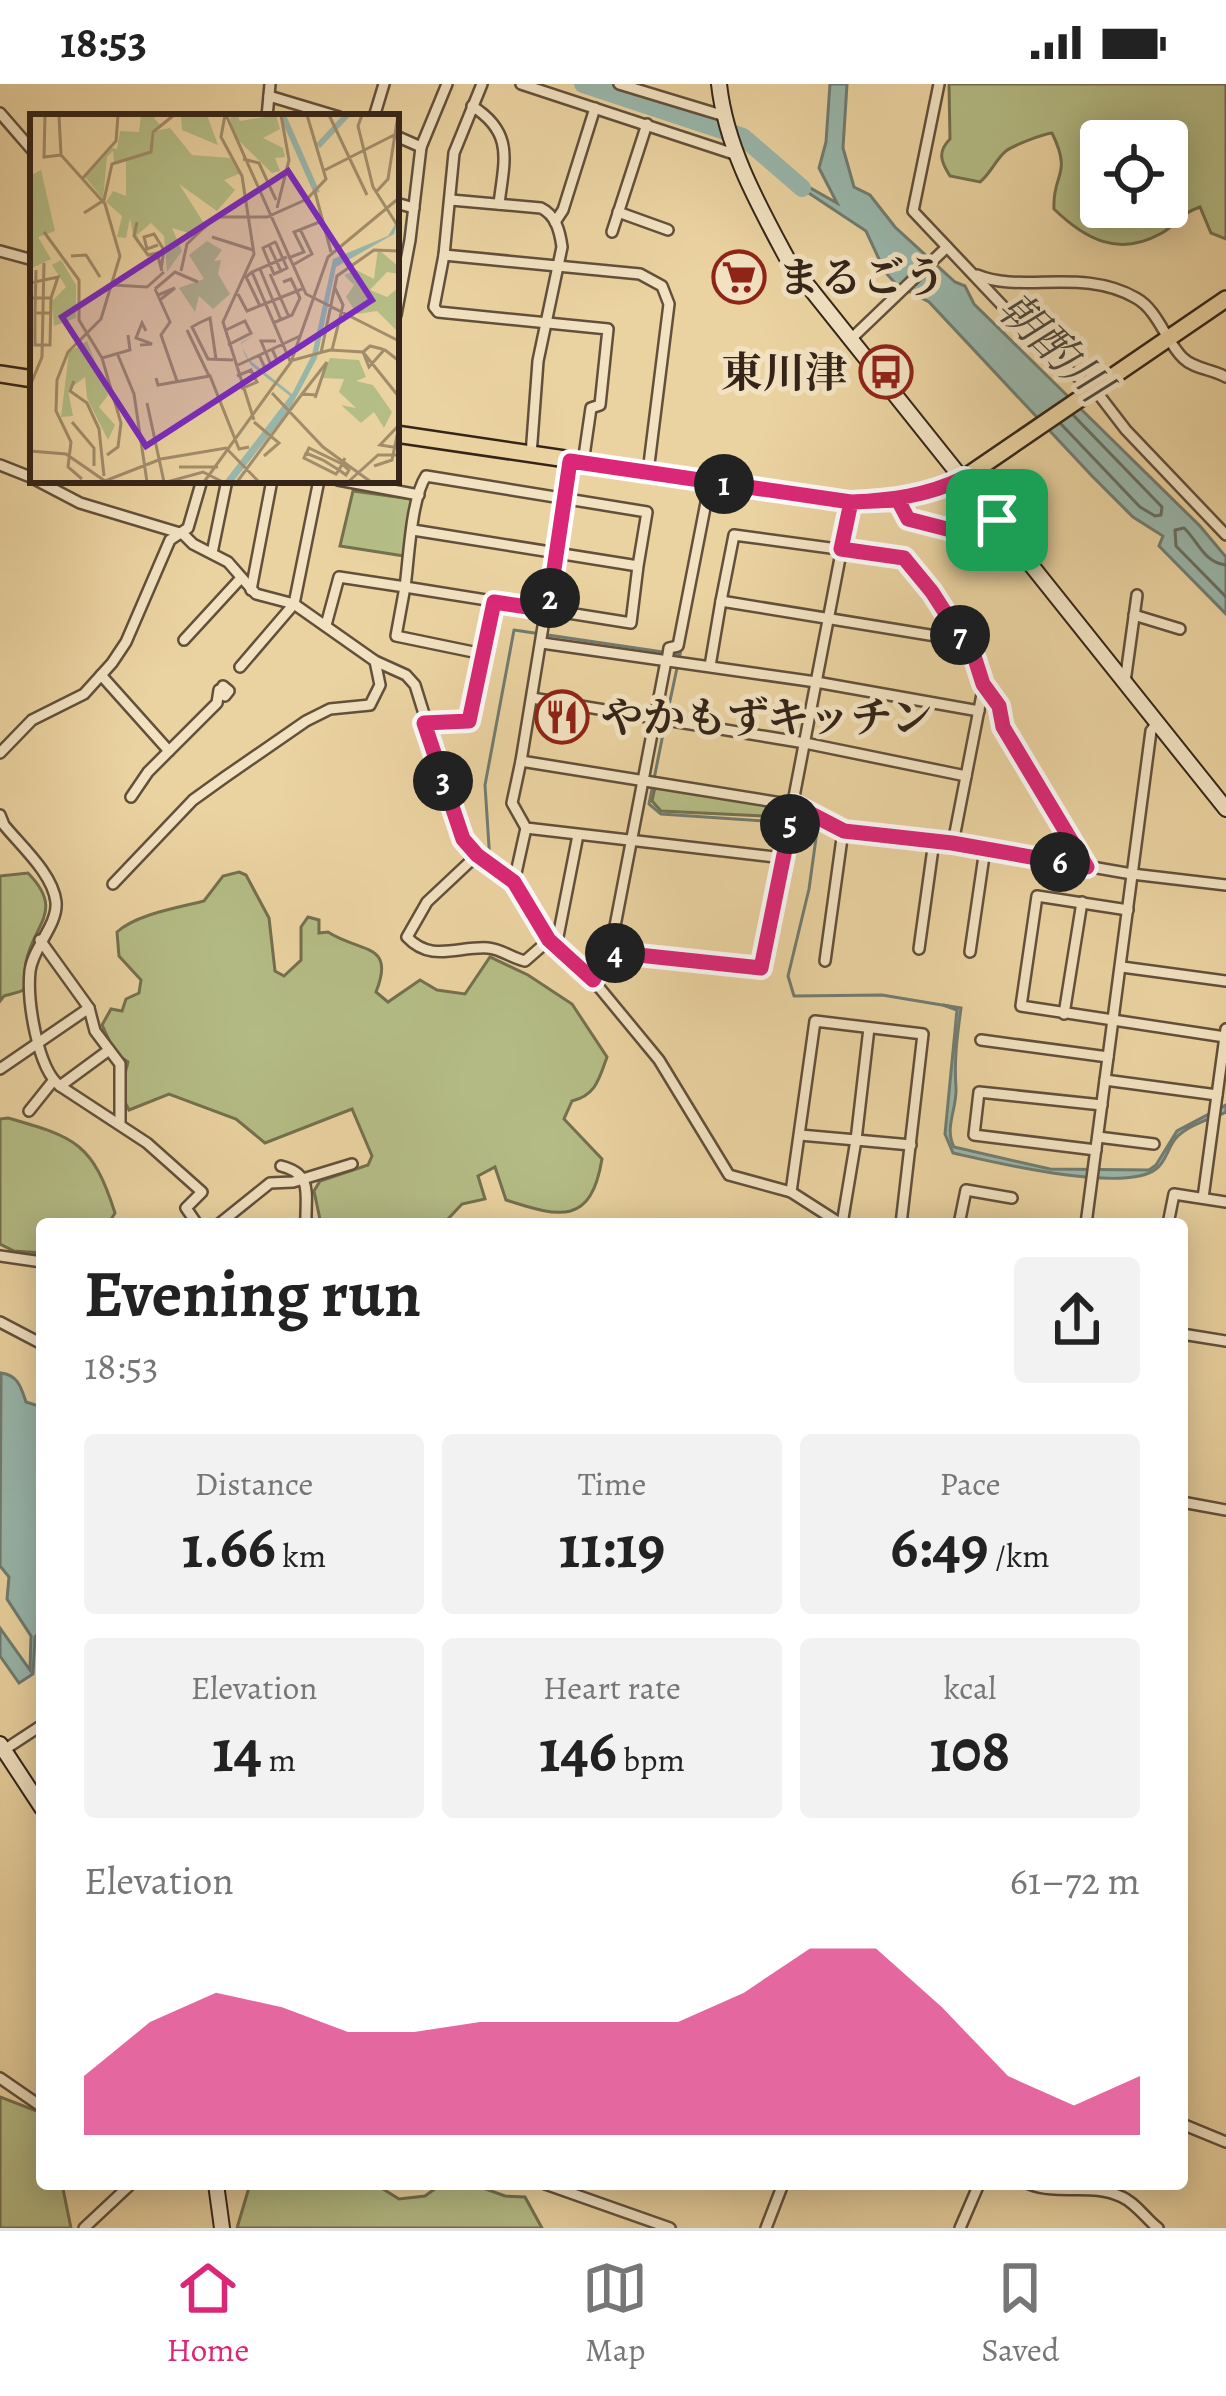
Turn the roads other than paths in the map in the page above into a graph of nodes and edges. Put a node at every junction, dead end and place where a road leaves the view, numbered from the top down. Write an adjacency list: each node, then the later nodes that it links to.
1 (384, 84): 13 (street)
2 (447, 84): 18 (street)
3 (482, 84): 9 (street)
4 (521, 84): 10 (street)
5 (619, 84): 14 (street)
6 (719, 84): 14 (street)
7 (939, 84): 28 (street)
8 (270, 90): 12 (street)
9 (472, 106): 20 (street); 22 (street)
10 (595, 107): 15 (street); 25 (street)
11 (0, 112): 17 (street)
12 (329, 114)
13 (375, 114)
14 (721, 116): 19 (street)
15 (647, 124): 19 (street); 24 (street)
16 (399, 137): 18 (street)
17 (30, 147)
18 (421, 147): 23 (street)
19 (736, 151): 37 (street)
20 (451, 200): 22 (street); 30 (street)
21 (399, 203): 23 (street)
22 (499, 204): 25 (street)
23 (414, 208): 34 (street)
24 (618, 212): 26 (street); 27 (street)
25 (555, 221): 32 (street)
26 (668, 230)
27 (612, 232)
28 (944, 249): 33 (street); 37 (street)
29 (0, 251): 31 (street)
30 (444, 256): 32 (street); 36 (street)
31 (30, 259)
32 (558, 267): 36 (street); 47 (street)
33 (977, 275): 38 (street); 42 (street)
34 (399, 278)
35 (1226, 299): 38 (main road)
36 (544, 323): 44 (street); 45 (street)
37 (851, 339): 49 (street)
38 (1168, 340): 40 (street); 42 (main road)
39 (0, 374): 41 (main road)
40 (1226, 377)
41 (30, 379)
42 (1092, 393): 49 (main road); 64 (street)
43 (399, 434): 44 (main road)
44 (531, 454): 45 (main road)
45 (576, 462): 47 (main road); 58 (street)
46 (0, 465): 48 (street)
47 (647, 472): 50 (main road)
48 (30, 477)
49 (964, 478): 59 (main road); 61 (street)
50 (710, 482): 60 (main road); 85 (street)
51 (42, 483): 63 (street)
52 (201, 483): 63 (street)
53 (226, 483): 67 (street)
54 (271, 483): 71 (street)
55 (318, 483): 75 (street)
56 (354, 483): 57 (street)
57 (419, 495): 58 (street); 62 (street)
58 (566, 499): 66 (street); 68 (street)
59 (898, 500): 60 (main road); 61 (street)
60 (851, 502): 65 (street)
61 (997, 520): 91 (street)
62 (413, 530): 66 (street); 70 (street)
63 (183, 534): 67 (street); 89 (street)
64 (1226, 535)
65 (841, 549): 73 (street); 78 (street); 81 (street)
66 (558, 552): 68 (street); 76 (street)
67 (212, 553): 69 (street)
68 (638, 566): 76 (street)
69 (242, 578): 71 (street); 82 (street)
70 (405, 587): 74 (street); 79 (street); 84 (street)
71 (251, 590): 75 (street)
72 (1137, 595): 77 (street)
73 (722, 601): 78 (street); 87 (street)
74 (494, 602): 76 (street); 84 (street)
75 (295, 604): 79 (street); 88 (street)
76 (548, 610): 83 (street)
77 (1134, 615): 80 (street); 91 (street)
78 (828, 616): 81 (street); 90 (street)
79 (326, 626): 86 (street)
80 (1180, 629)
81 (962, 637): 92 (street)
82 (184, 640)
83 (542, 643): 85 (street); 94 (street)
84 (483, 654): 97 (street)
85 (671, 659): 87 (street); 96 (street)
86 (375, 662): 97 (street); 121 (street)
87 (710, 666): 90 (street)
88 (240, 668)
89 (101, 675): 100 (street); 101 (street)
90 (816, 682): 95 (street); 99 (street)
91 (1125, 682): 98 (street)
92 (983, 684): 95 (street); 118 (street)
93 (220, 691): 100 (street)
94 (532, 698): 96 (street); 102 (street)
95 (979, 711): 103 (street)
96 (662, 719): 99 (street); 104 (street)
97 (424, 723): 116 (street)
98 (1157, 723): 107 (street); 119 (street)
99 (805, 742): 103 (street); 106 (street)
100 (169, 751): 105 (street)
101 (0, 753)
102 (521, 761): 104 (street); 109 (street)
103 (967, 776): 114 (street)
104 (650, 781): 106 (street); 113 (street)
105 (131, 797)
106 (794, 805): 110 (street); 117 (street)
107 (1226, 809)
108 (0, 815): 125 (street)
109 (526, 828): 111 (street); 120 (street)
110 (844, 831): 112 (street); 130 (street)
111 (578, 836): 113 (street); 126 (street)
112 (934, 842): 114 (street); 127 (street)
113 (631, 843): 117 (street); 128 (street)
114 (952, 843): 115 (street)
115 (986, 849): 118 (street); 129 (street)
116 (477, 855): 120 (street); 126 (street)
117 (783, 858): 128 (street)
118 (1087, 867): 119 (street)
119 (1132, 874): 122 (street); 124 (street)
120 (514, 882): 126 (street)
121 (113, 884)
122 (1226, 885)
123 (1082, 902): 124 (street); 135 (street); 135 (street)
124 (1128, 910): 131 (street)
125 (40, 940): 134 (street); 140 (street)
126 (552, 943): 132 (street)
127 (919, 949)
128 (610, 952): 132 (street)
129 (970, 952)
130 (826, 961)
131 (1121, 967): 133 (street); 136 (street)
132 (593, 980): 159 (street)
133 (1226, 981)
134 (89, 1008): 140 (street); 141 (street)
135 (1064, 1014): 136 (street)
136 (1113, 1023): 138 (street); 142 (street)
137 (869, 1028): 150 (street); 152 (street); 154 (street)
138 (1226, 1033): 146 (street)
139 (981, 1040): 142 (street)
140 (37, 1044): 143 (street); 145 (street)
141 (109, 1050): 145 (street); 149 (street)
142 (1108, 1057): 144 (street)
143 (0, 1070)
144 (1105, 1080): 146 (street); 147 (street)
145 (57, 1083): 148 (street); 149 (street)
146 (1217, 1095): 161 (street)
147 (1102, 1106): 151 (street); 155 (street)
148 (29, 1111)
149 (120, 1124): 163 (street)
150 (800, 1135): 152 (street); 159 (street)
151 (1098, 1137): 153 (street); 155 (street)
152 (856, 1140): 154 (street); 167 (street)
153 (1154, 1144)
154 (911, 1145): 168 (street)
155 (1096, 1150): 170 (street)
156 (352, 1164): 158 (street)
157 (281, 1166): 158 (street)
158 (304, 1179): 164 (street); 165 (street)
159 (791, 1192): 166 (street)
160 (1012, 1198): 169 (street)
161 (1203, 1198): 162 (street); 171 (street)
162 (1226, 1202)
163 (193, 1218)
164 (234, 1218)
165 (306, 1218)
166 (832, 1218)
167 (843, 1218)
168 (902, 1218)
169 (960, 1218)
170 (1088, 1218)
171 (1169, 1218)
172 (0, 1256): 173 (street)
173 (36, 1261)
174 (0, 1322): 176 (street)
175 (1188, 1335): 177 (street)
176 (36, 1341)
177 (1226, 1341)
178 (1188, 1503): 179 (street)
179 (1226, 1510)
180 (36, 1728): 181 (street)
181 (2, 1747): 182 (street)
182 (36, 1799)
183 (0, 2078): 184 (street)
184 (36, 2103)
185 (1188, 2126): 186 (street)
186 (1226, 2142)
187 (125, 2190): 194 (street)
188 (217, 2190): 195 (street)
189 (562, 2190): 196 (street)
190 (781, 2190): 197 (street)
191 (976, 2190): 198 (street)
192 (1097, 2190): 193 (street)
193 (1151, 2226)
194 (85, 2228)
195 (222, 2228)
196 (670, 2228)
197 (766, 2228)
198 (960, 2228)

